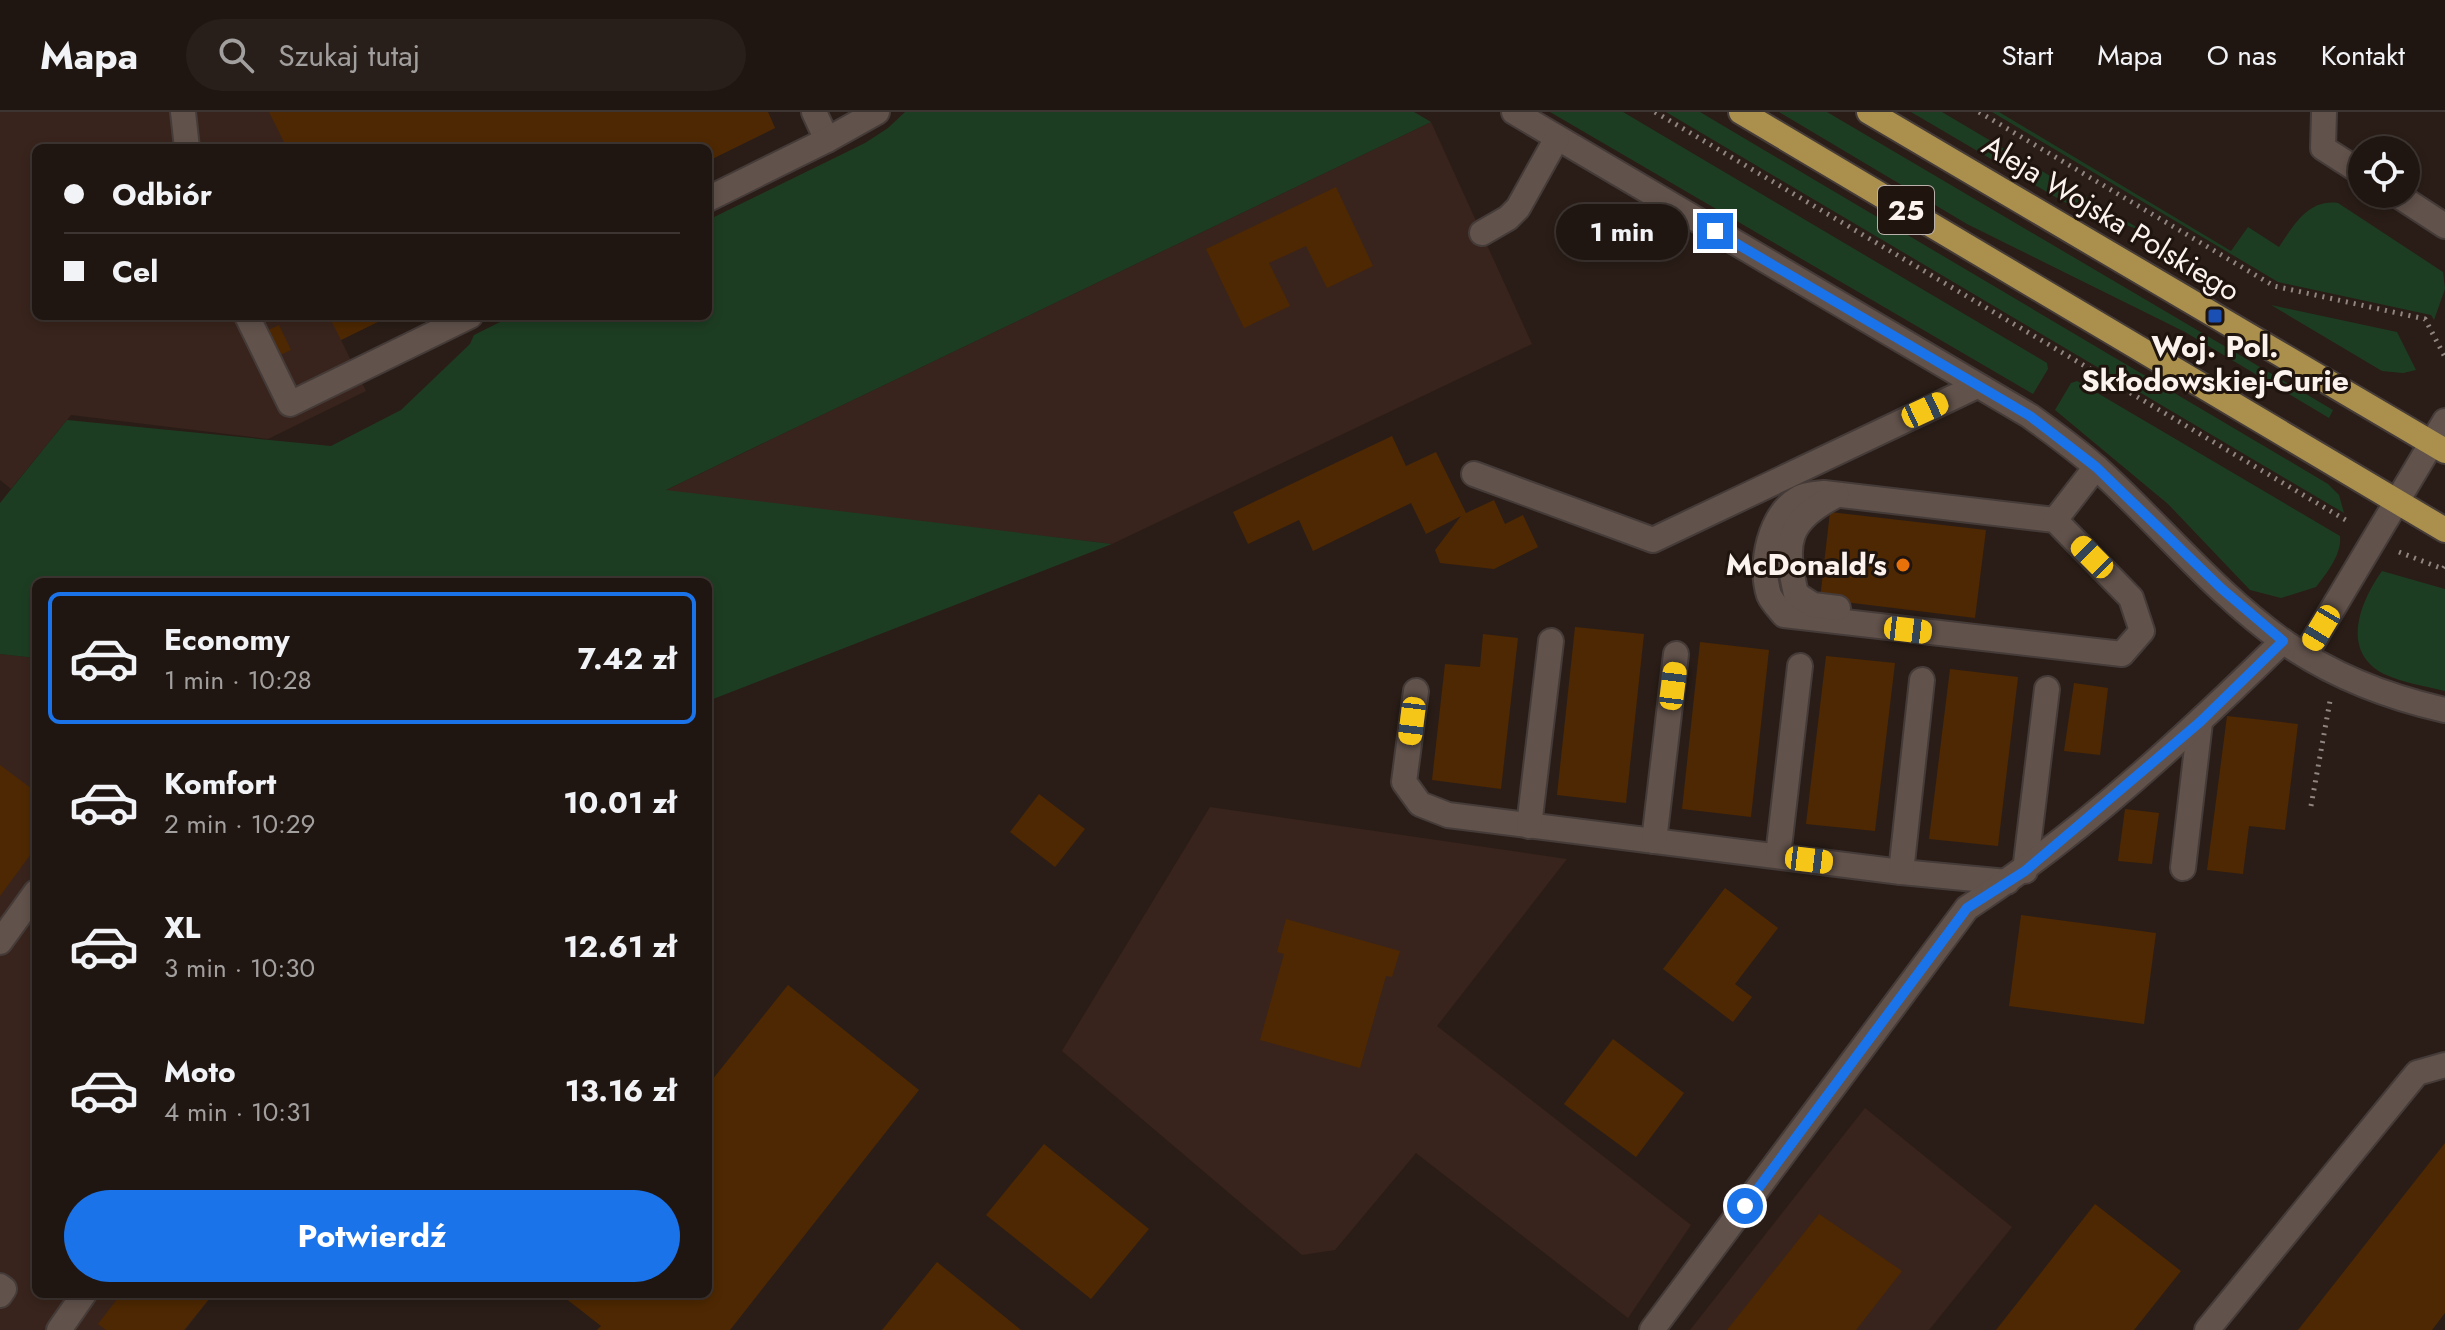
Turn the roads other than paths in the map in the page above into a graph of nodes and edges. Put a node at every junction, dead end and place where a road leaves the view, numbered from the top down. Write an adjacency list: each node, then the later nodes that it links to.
1 (183, 112): 10 (street)
2 (814, 112): 9 (street)
3 (877, 112): 9 (street)
4 (1514, 112): 8 (street)
5 (1741, 112): 23 (main road, 25)
6 (1869, 112): 20 (main road, Aleja Wojska Polskiego / 25)
7 (2324, 112): 11 (street)
8 (1557, 138): 15 (street); 18 (street)
9 (827, 140): 12 (street)
10 (187, 144)
11 (2348, 164)
12 (712, 197)
13 (2417, 208): 14 (street)
14 (2445, 226)
15 (1482, 233)
16 (249, 320): 17 (street)
17 (462, 320)
18 (1977, 386): 21 (street); 22 (street)
19 (2445, 421): 20 (street)
20 (2438, 447): 23 (street)
21 (2096, 467): 24 (street); 27 (street)
22 (1474, 474)
23 (2397, 501): 25 (main road, 25); 29 (street)
24 (2055, 520): 24 (street)
25 (2445, 530)
26 (1551, 641): 36 (street)
27 (2283, 641): 29 (street); 35 (street)
28 (1676, 654): 37 (street)
29 (2305, 655): 34 (street)
30 (1800, 666): 38 (street)
31 (1922, 680): 40 (street)
32 (2047, 689): 41 (street)
33 (1416, 691): 36 (street)
34 (2445, 710)
35 (2200, 722): 39 (street); 41 (street)
36 (1529, 826): 37 (street)
37 (1654, 841): 38 (street)
38 (1778, 856): 40 (street)
39 (2183, 868)
40 (1901, 872): 41 (street)
41 (2016, 877): 49 (street)
42 (32, 898): 43 (street)
43 (0, 942)
44 (2445, 1065): 50 (street)
45 (0, 1286): 46 (street)
46 (0, 1295)
47 (81, 1298): 48 (street)
48 (59, 1330)
49 (1652, 1330)
50 (2207, 1330)

